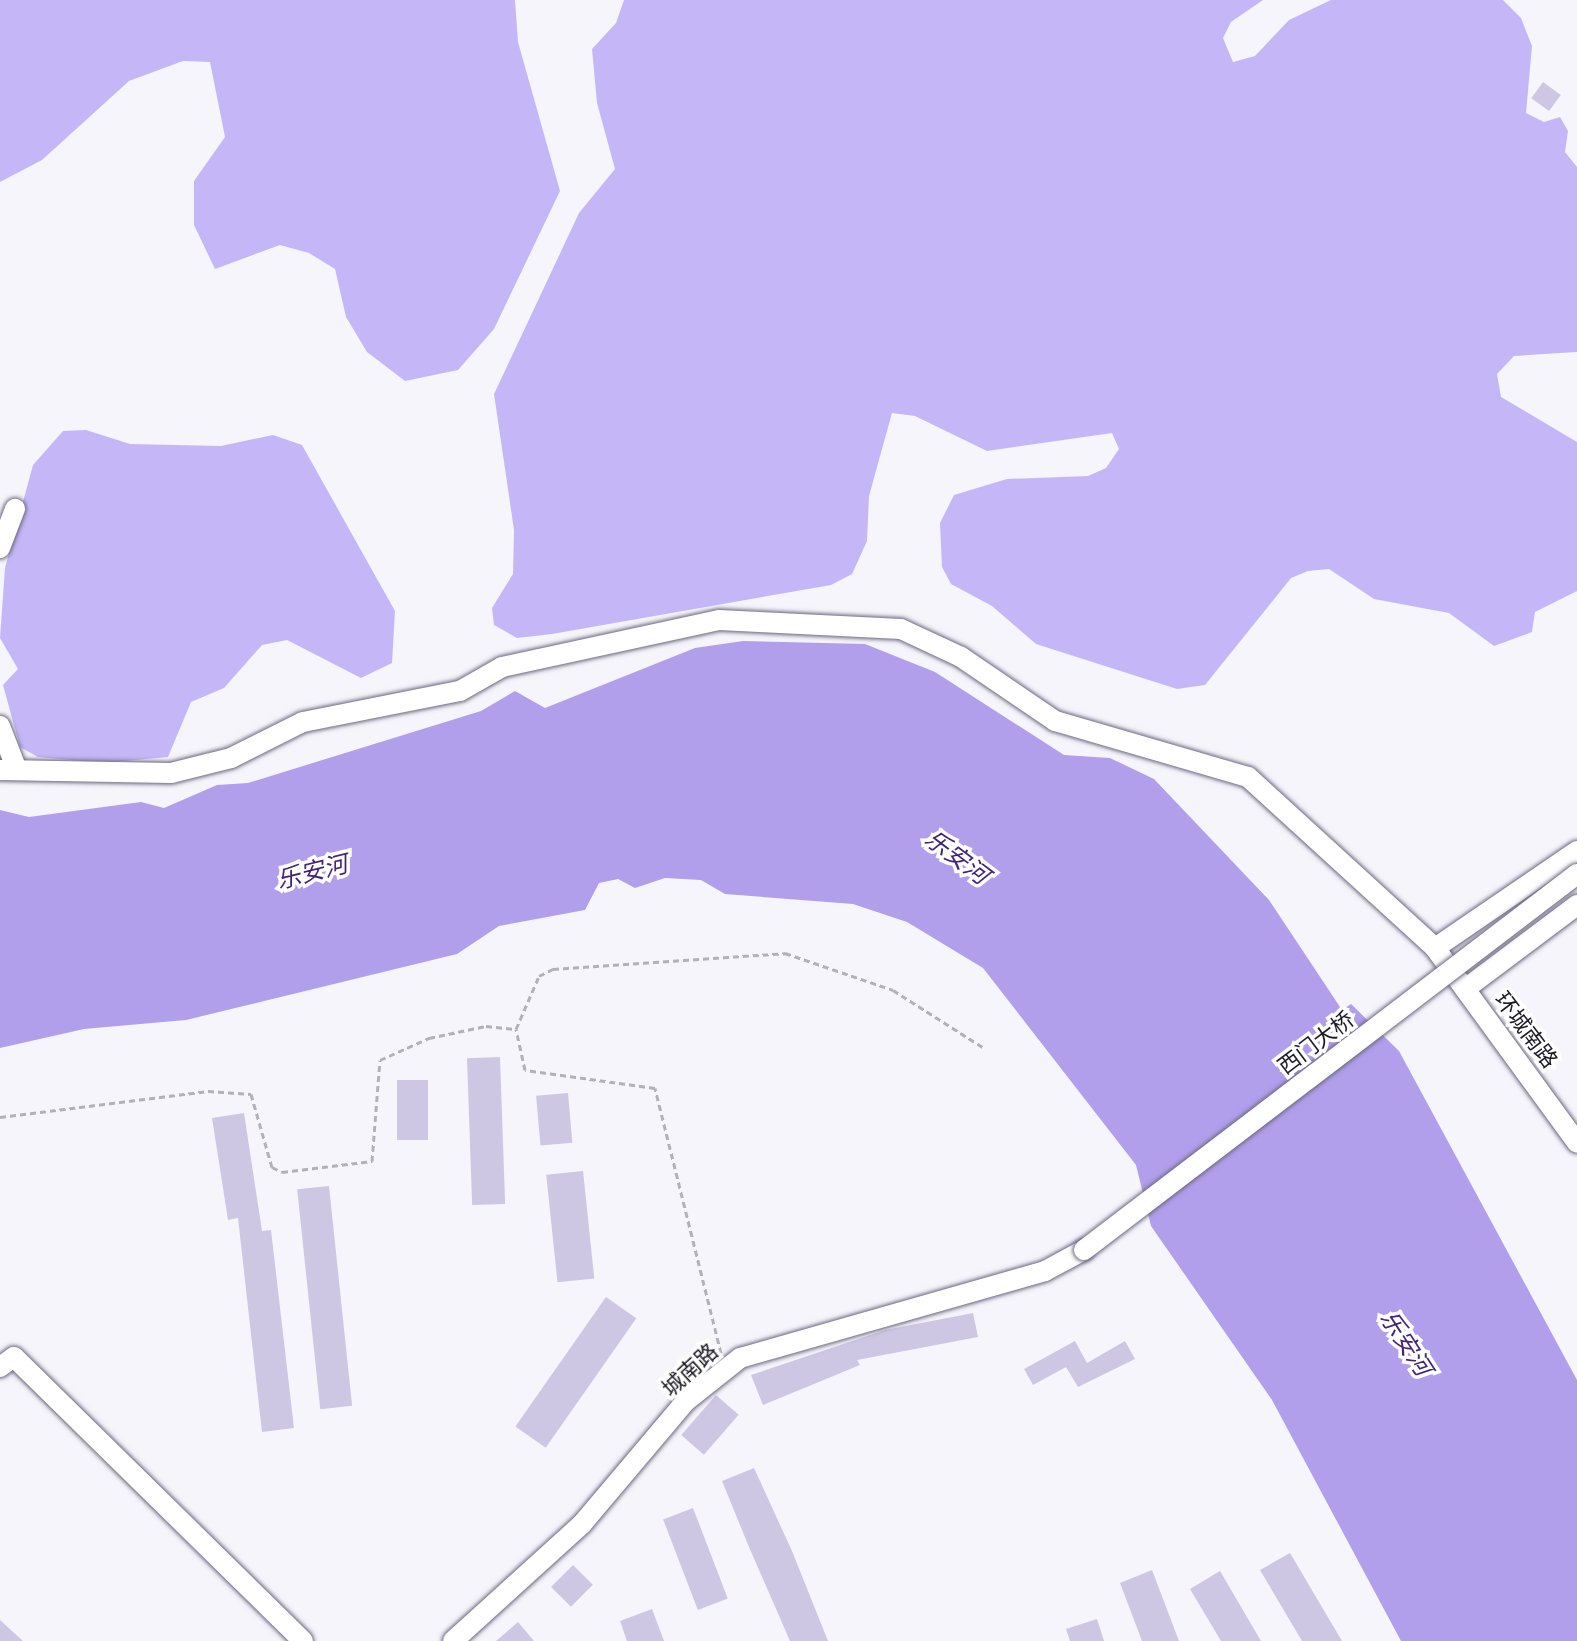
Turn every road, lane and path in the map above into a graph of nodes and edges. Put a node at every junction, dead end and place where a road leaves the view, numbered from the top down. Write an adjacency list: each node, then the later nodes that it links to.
1 (15, 509): 2 (street)
2 (0, 548)
3 (0, 726): 4 (street)
4 (8, 770): 8 (street, 环城南路)
5 (1577, 851): 8 (street)
6 (1577, 874): 14 (street, 西门大桥, bridge)
7 (1577, 905): 9 (street)
8 (1435, 948): 9 (street, 环城南路)
9 (1465, 989): 13 (street, 环城南路)
10 (516, 1029): 11 (path); 12 (path); 16 (path)
11 (984, 1048)
12 (0, 1117)
13 (1577, 1143)
14 (1084, 1250): 16 (street, 城南路)
15 (7, 1362): 17 (street)
16 (724, 1368): 18 (street, 城南路)
17 (303, 1641)
18 (453, 1641)

